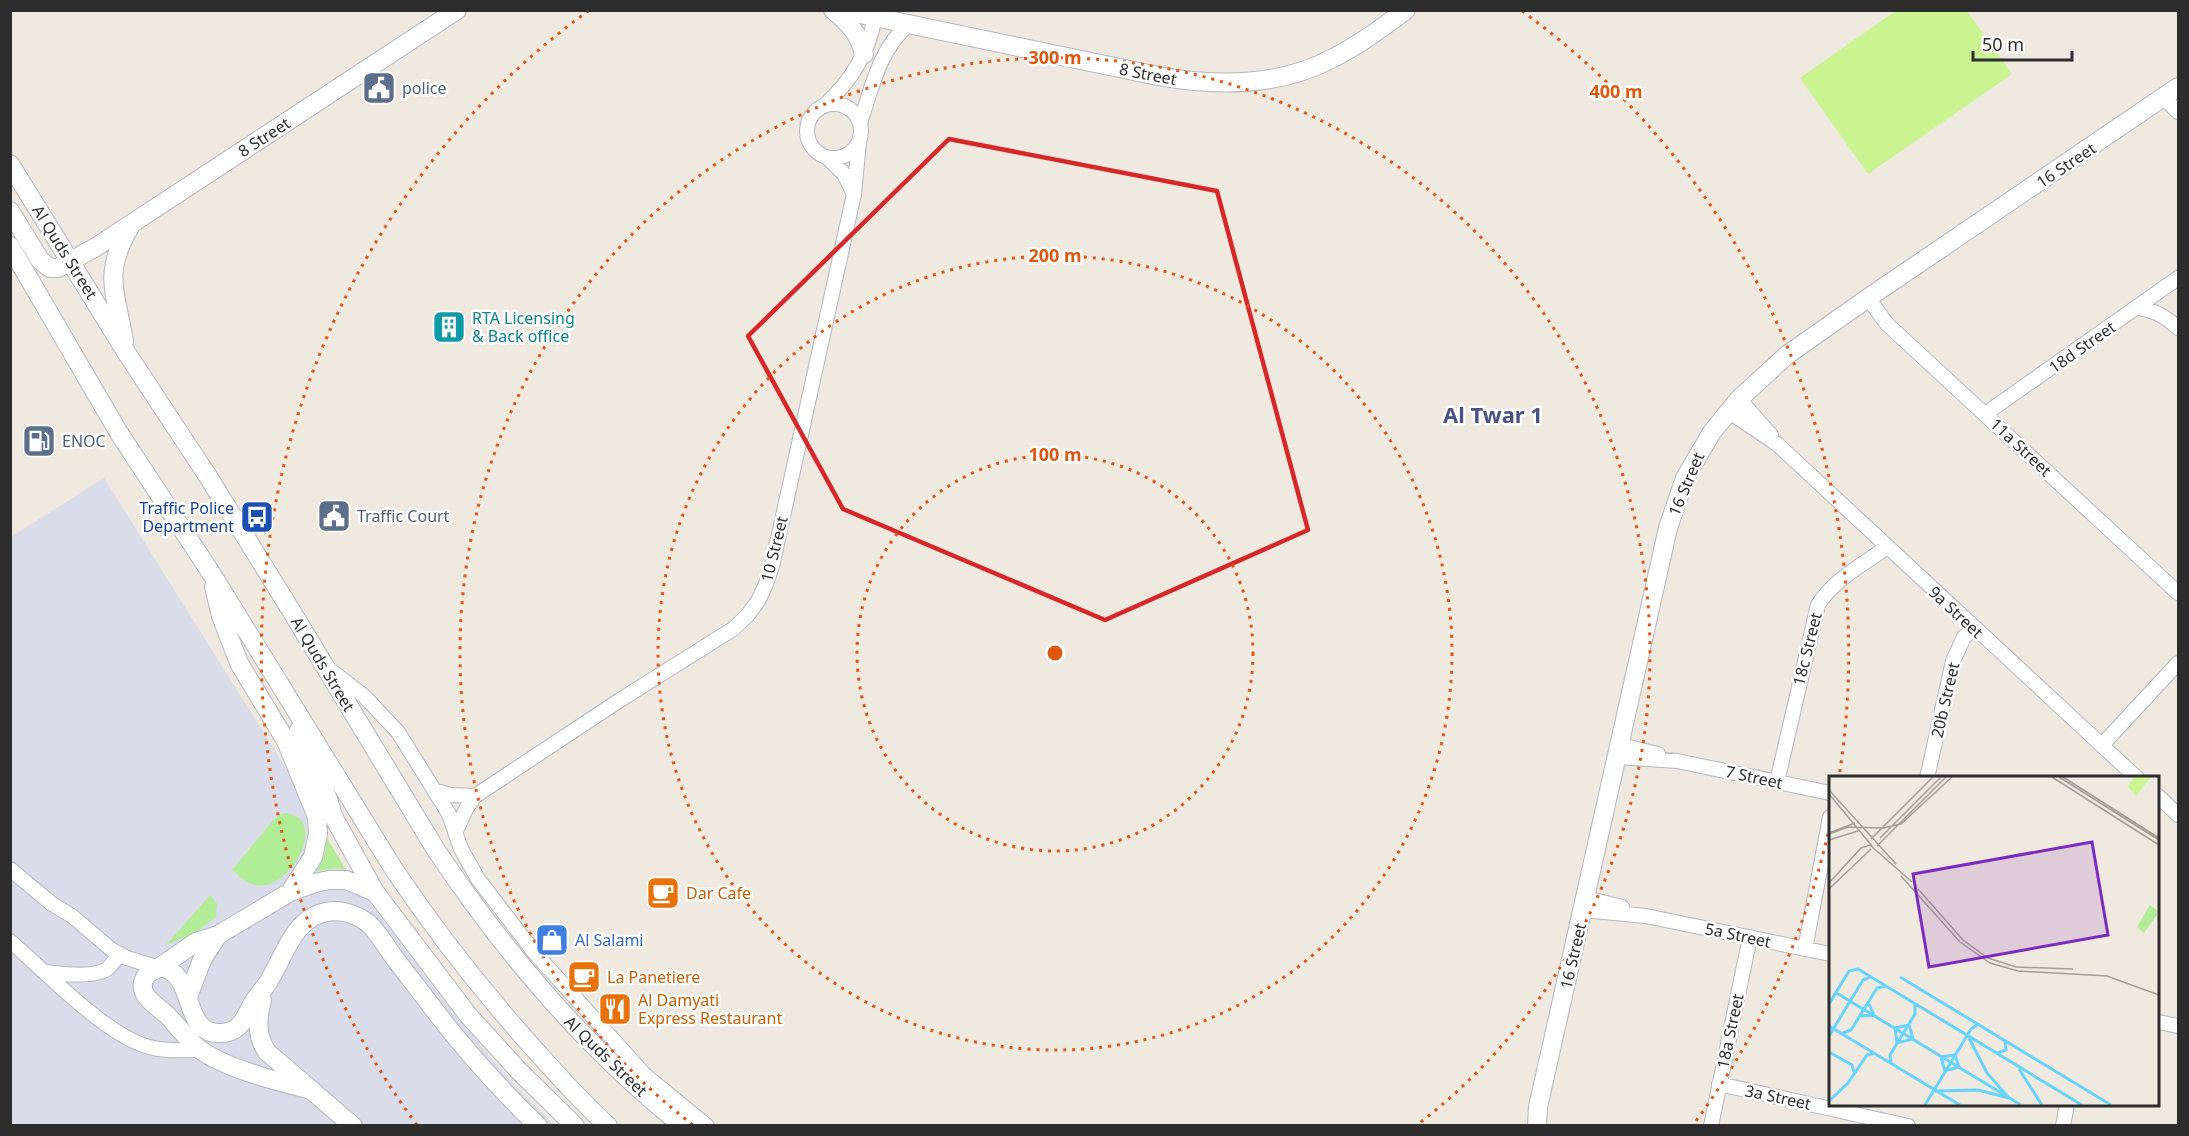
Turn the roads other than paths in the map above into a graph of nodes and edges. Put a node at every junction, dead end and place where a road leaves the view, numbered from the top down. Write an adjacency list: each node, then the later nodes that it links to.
1 (457, 10): 17 (street, 8 Street)
2 (833, 10): 7 (street)
3 (841, 10): 5 (street, 8 Street)
4 (1407, 10): 6 (street, 8 Street)
5 (874, 17): 6 (street, 8 Street); 7 (street)
6 (909, 24): 11 (street)
7 (864, 54): 9 (street)
8 (2174, 91): 10 (street); 21 (street, 16 Street)
9 (825, 105): 11 (street); 13 (street)
10 (2178, 112)
11 (860, 123): 12 (street)
12 (859, 142): 13 (street); 15 (street, 10 Street)
13 (828, 158): 15 (street)
14 (10, 164): 19 (street, Al Quds Street)
15 (854, 194): 41 (street, 10 Street)
16 (10, 211): 19 (street)
17 (132, 224): 19 (street, 8 Street); 24 (street)
18 (10, 246): 28 (street)
19 (70, 262): 24 (street, Al Quds Street)
20 (2178, 278): 22 (street, 18d Street)
21 (1868, 298): 25 (street, 16 Street); 26 (street, 11a Street)
22 (2137, 308): 23 (street); 26 (street, 18d Street)
23 (2178, 328)
24 (126, 352): 32 (street, Al Quds Street)
25 (1733, 405): 27 (street, 9a Street); 35 (street, 16 Street)
26 (1985, 414): 29 (street, 11a Street)
27 (1887, 547): 30 (street, 9a Street); 38 (street, 18c Street)
28 (213, 576): 33 (street); 47 (street)
29 (2178, 593)
30 (1974, 629): 34 (street, 9a Street); 36 (street, 20b Street)
31 (2178, 663): 34 (street)
32 (324, 665): 39 (street); 71 (street, Al Quds Street)
33 (292, 705): 48 (street); 70 (street)
34 (2102, 745): 37 (street, 9a Street)
35 (1619, 751): 38 (street, 7 Street); 49 (street, 16 Street)
36 (1927, 776)
37 (2136, 776)
38 (1777, 782): 40 (street, 7 Street)
39 (434, 790): 41 (street); 45 (street)
40 (1829, 793)
41 (475, 796): 45 (street, 10 Street)
42 (2159, 800): 43 (street)
43 (2178, 815)
44 (1829, 822): 53 (street)
45 (456, 831): 72 (street)
46 (11, 870): 54 (street)
47 (290, 892): 48 (street); 50 (street)
48 (375, 892): 69 (street)
49 (1585, 904): 51 (street, 5a Street); 66 (street, 16 Street)
50 (218, 935): 56 (street); 59 (street)
51 (1750, 937): 53 (street, 5a Street); 63 (street, 18a Street)
52 (10, 941): 57 (street)
53 (1805, 949): 55 (street, 5a Street)
54 (120, 954): 56 (street); 57 (street)
55 (1829, 954)
56 (159, 967): 59 (street); 62 (street)
57 (46, 972): 62 (street)
58 (267, 984): 59 (street); 64 (street); 68 (street)
59 (188, 997)
60 (2159, 1022): 61 (street)
61 (2178, 1026)
62 (200, 1050): 64 (street)
63 (1719, 1084): 75 (street, 18a Street); 76 (street, 3a Street)
64 (312, 1090): 67 (street)
65 (2067, 1106): 77 (street)
66 (1538, 1107): 73 (street, 16 Street); 74 (street, 16 Street)
67 (352, 1125)
68 (538, 1125)
69 (575, 1125)
70 (608, 1125)
71 (683, 1125)
72 (707, 1125)
73 (1530, 1125)
74 (1537, 1125)
75 (1711, 1125)
76 (1901, 1125)
77 (2063, 1125)

